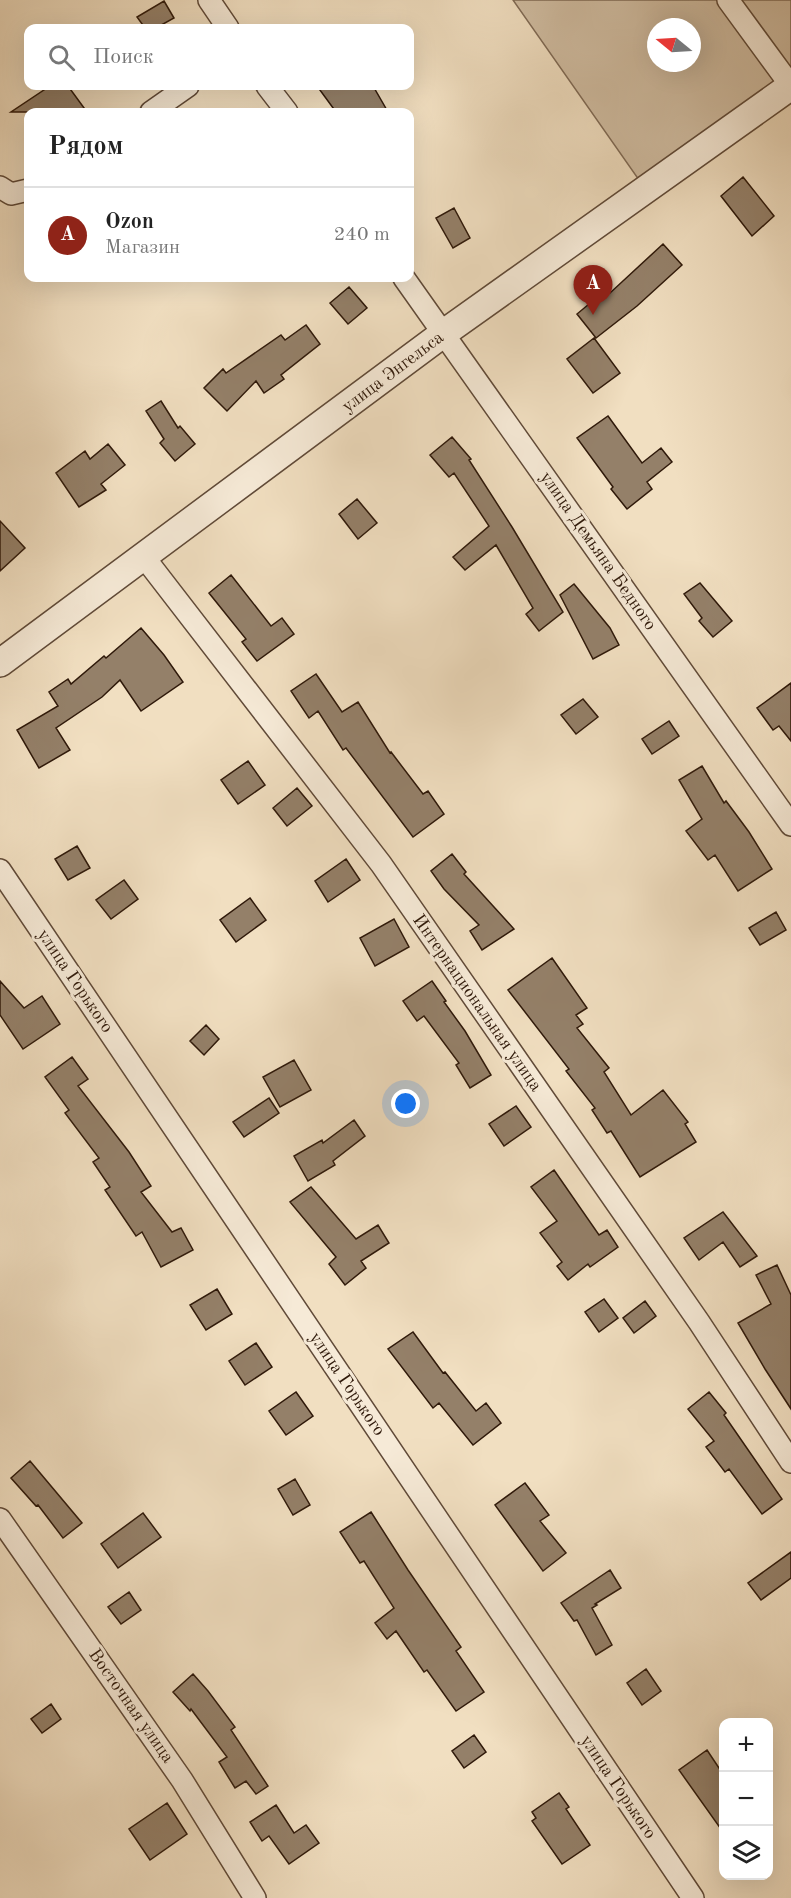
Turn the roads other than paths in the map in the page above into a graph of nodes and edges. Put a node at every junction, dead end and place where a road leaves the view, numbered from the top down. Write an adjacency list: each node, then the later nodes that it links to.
1 (728, 0): 4 (street)
2 (215, 2): 3 (street)
3 (226, 24)
4 (791, 86): 12 (street, улица Энгельса)
5 (182, 90): 7 (street)
6 (270, 90): 8 (street)
7 (157, 108)
8 (283, 108)
9 (0, 187): 10 (street)
10 (24, 191)
11 (408, 282): 12 (street, улица Демьяна Бедного)
12 (444, 333): 13 (street, улица Энгельса); 15 (street, улица Демьяна Бедного)
13 (144, 557): 14 (street, улица Энгельса); 17 (street, Интернациональная улица)
14 (0, 663)
15 (791, 825)
16 (0, 870): 20 (street, улица Горького)
17 (791, 1462)
18 (0, 1519): 19 (street, Восточная улица)
19 (255, 1898)
20 (693, 1898)

